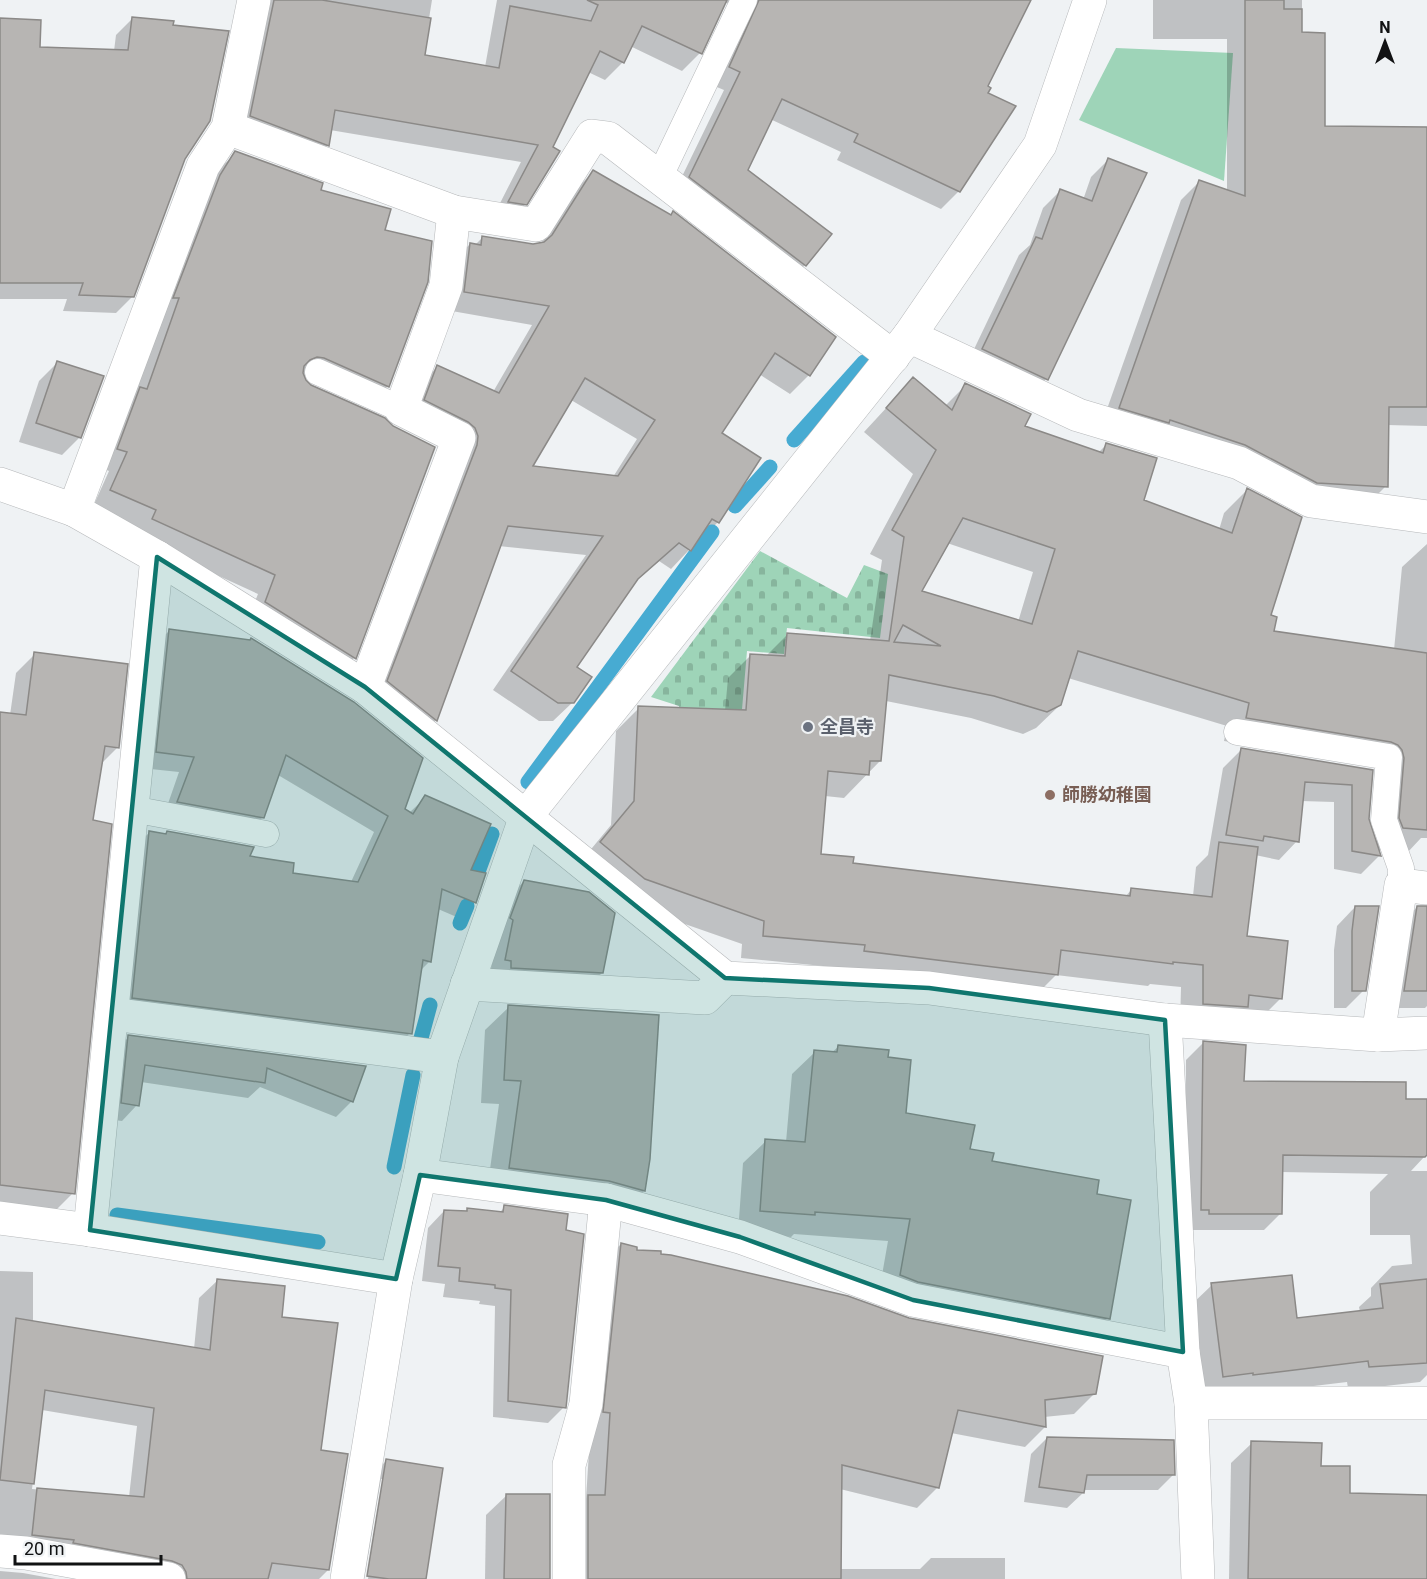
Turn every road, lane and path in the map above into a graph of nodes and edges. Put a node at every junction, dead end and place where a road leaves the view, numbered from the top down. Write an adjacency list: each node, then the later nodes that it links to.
1 (254, 0): 4 (street)
2 (744, 0): 5 (lane)
3 (1090, 0): 7 (street)
4 (228, 128): 6 (street); 11 (street)
5 (659, 178): 6 (street); 7 (street)
6 (454, 212): 9 (street)
7 (901, 346): 12 (street); 17 (street)
8 (318, 372): 9 (lane)
9 (401, 409): 14 (street)
10 (0, 483): 11 (street)
11 (74, 510): 13 (street)
12 (1427, 518)
13 (157, 557): 14 (street); 16 (street)
14 (365, 687): 17 (street)
15 (1237, 732): 19 (lane)
16 (132, 809): 18 (lane); 22 (street)
17 (526, 816): 20 (street); 21 (street)
18 (266, 834)
19 (1414, 887): 25 (street)
20 (725, 978): 21 (street); 23 (street)
21 (467, 984): 26 (street)
22 (112, 1014): 26 (street); 30 (street)
23 (1165, 1020): 25 (street); 32 (street)
24 (1427, 1033): 25 (street)
25 (1378, 1035)
26 (442, 1057): 27 (street)
27 (420, 1175): 28 (street); 31 (street)
28 (606, 1200): 32 (street); 38 (street)
29 (0, 1218): 30 (street)
30 (90, 1230): 31 (street)
31 (396, 1279): 37 (street)
32 (1183, 1352): 33 (street)
33 (1191, 1402): 34 (street); 39 (street)
34 (1427, 1403)
35 (0, 1551): 36 (street)
36 (169, 1579)
37 (347, 1579)
38 (569, 1579)
39 (1198, 1579)

